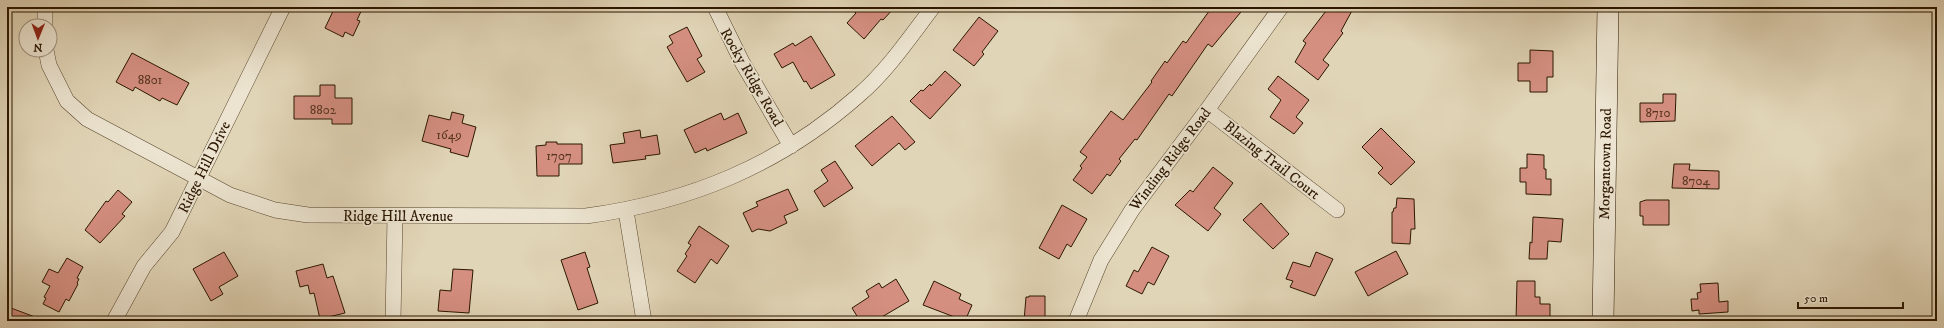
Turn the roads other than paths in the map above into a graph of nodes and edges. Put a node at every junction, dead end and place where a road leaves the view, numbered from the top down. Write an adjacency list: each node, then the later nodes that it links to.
1 (45, 7): 7 (street)
2 (283, 7): 11 (street, Ridge Hill Drive)
3 (715, 7): 10 (street, Rocky Ridge Road)
4 (933, 7): 10 (street, Ridge Hill Avenue)
5 (1281, 7): 9 (street, Winding Ridge Road)
6 (1608, 7): 19 (main road, Morgantown Road)
7 (45, 18)
8 (49, 58): 11 (street, Ridge Hill Avenue)
9 (1207, 110): 13 (street, Blazing Trail Court); 18 (street, Winding Ridge Road)
10 (791, 146): 12 (street, Ridge Hill Avenue)
11 (199, 179): 14 (street, Ridge Hill Avenue); 15 (street, Ridge Hill Drive)
12 (626, 210): 14 (street, Ridge Hill Avenue); 17 (street)
13 (1337, 210)
14 (395, 216): 16 (street)
15 (114, 321)
16 (393, 321)
17 (644, 321)
18 (1076, 321)
19 (1603, 321)

